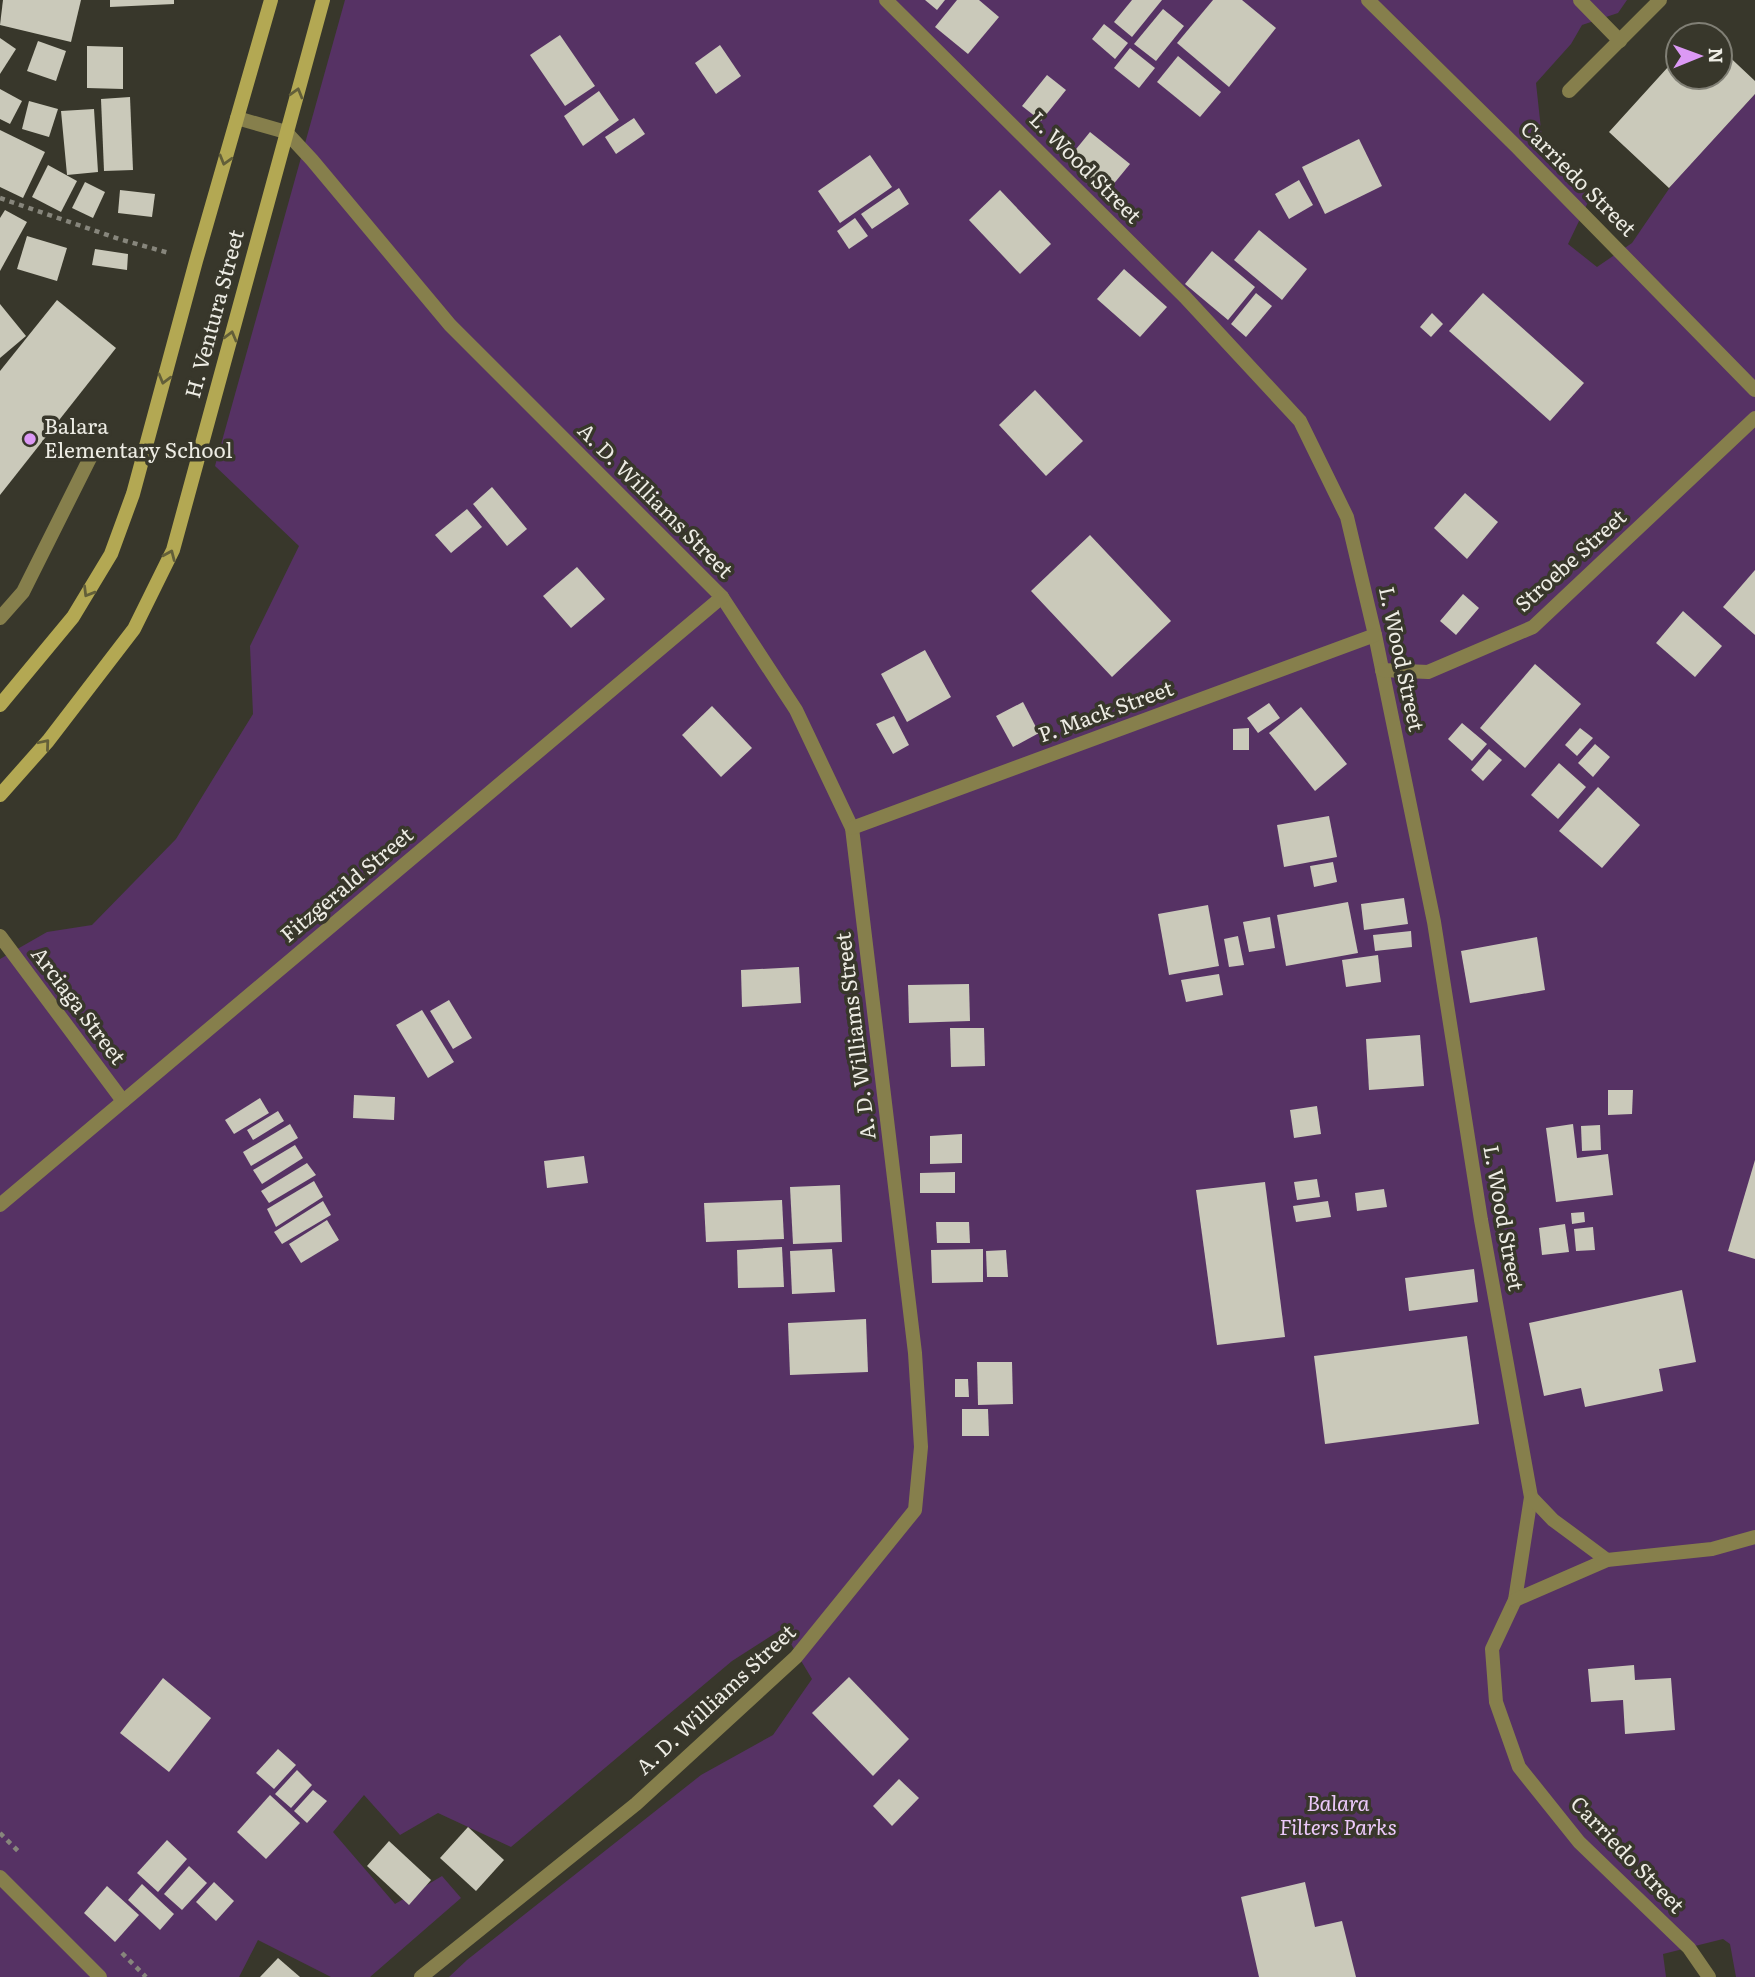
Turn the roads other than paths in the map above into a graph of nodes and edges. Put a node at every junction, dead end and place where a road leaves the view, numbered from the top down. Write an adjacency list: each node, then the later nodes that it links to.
1 (271, 0): 9 (street, H. Ventura Street)
2 (323, 0): 10 (street, H. Ventura Street, one-way to 2)
3 (886, 0): 16 (street, L. Wood Street)
4 (1368, 0): 11 (street, Carriedo Street)
5 (1580, 0): 7 (street)
6 (1660, 0): 7 (street)
7 (1620, 41): 8 (street)
8 (1569, 90)
9 (237, 118): 10 (street); 18 (street, H. Ventura Street, one-way to 18)
10 (286, 132): 14 (street, A. D. Williams Street); 19 (street, H. Ventura Street, one-way to 10)
11 (1755, 390)
12 (1755, 418): 17 (street, Stroebe Street)
13 (92, 454): 15 (street)
14 (722, 597): 20 (street, A. D. Williams Street); 22 (street, Fitzgerald Street)
15 (0, 618)
16 (1375, 635): 17 (street, L. Wood Street); 20 (street, P. Mack Street)
17 (1382, 670): 24 (street, L. Wood Street)
18 (0, 705)
19 (0, 796)
20 (852, 828): 30 (street, A. D. Williams Street)
21 (0, 936): 22 (street, Arciaga Street)
22 (123, 1101): 23 (street, Fitzgerald Street)
23 (0, 1205)
24 (1531, 1497): 26 (street); 27 (street, L. Wood Street)
25 (1755, 1538): 26 (street)
26 (1607, 1560): 27 (street)
27 (1515, 1600): 31 (street, Carriedo Street)
28 (0, 1877): 29 (street)
29 (100, 1977)
30 (421, 1977)
31 (1709, 1977)

